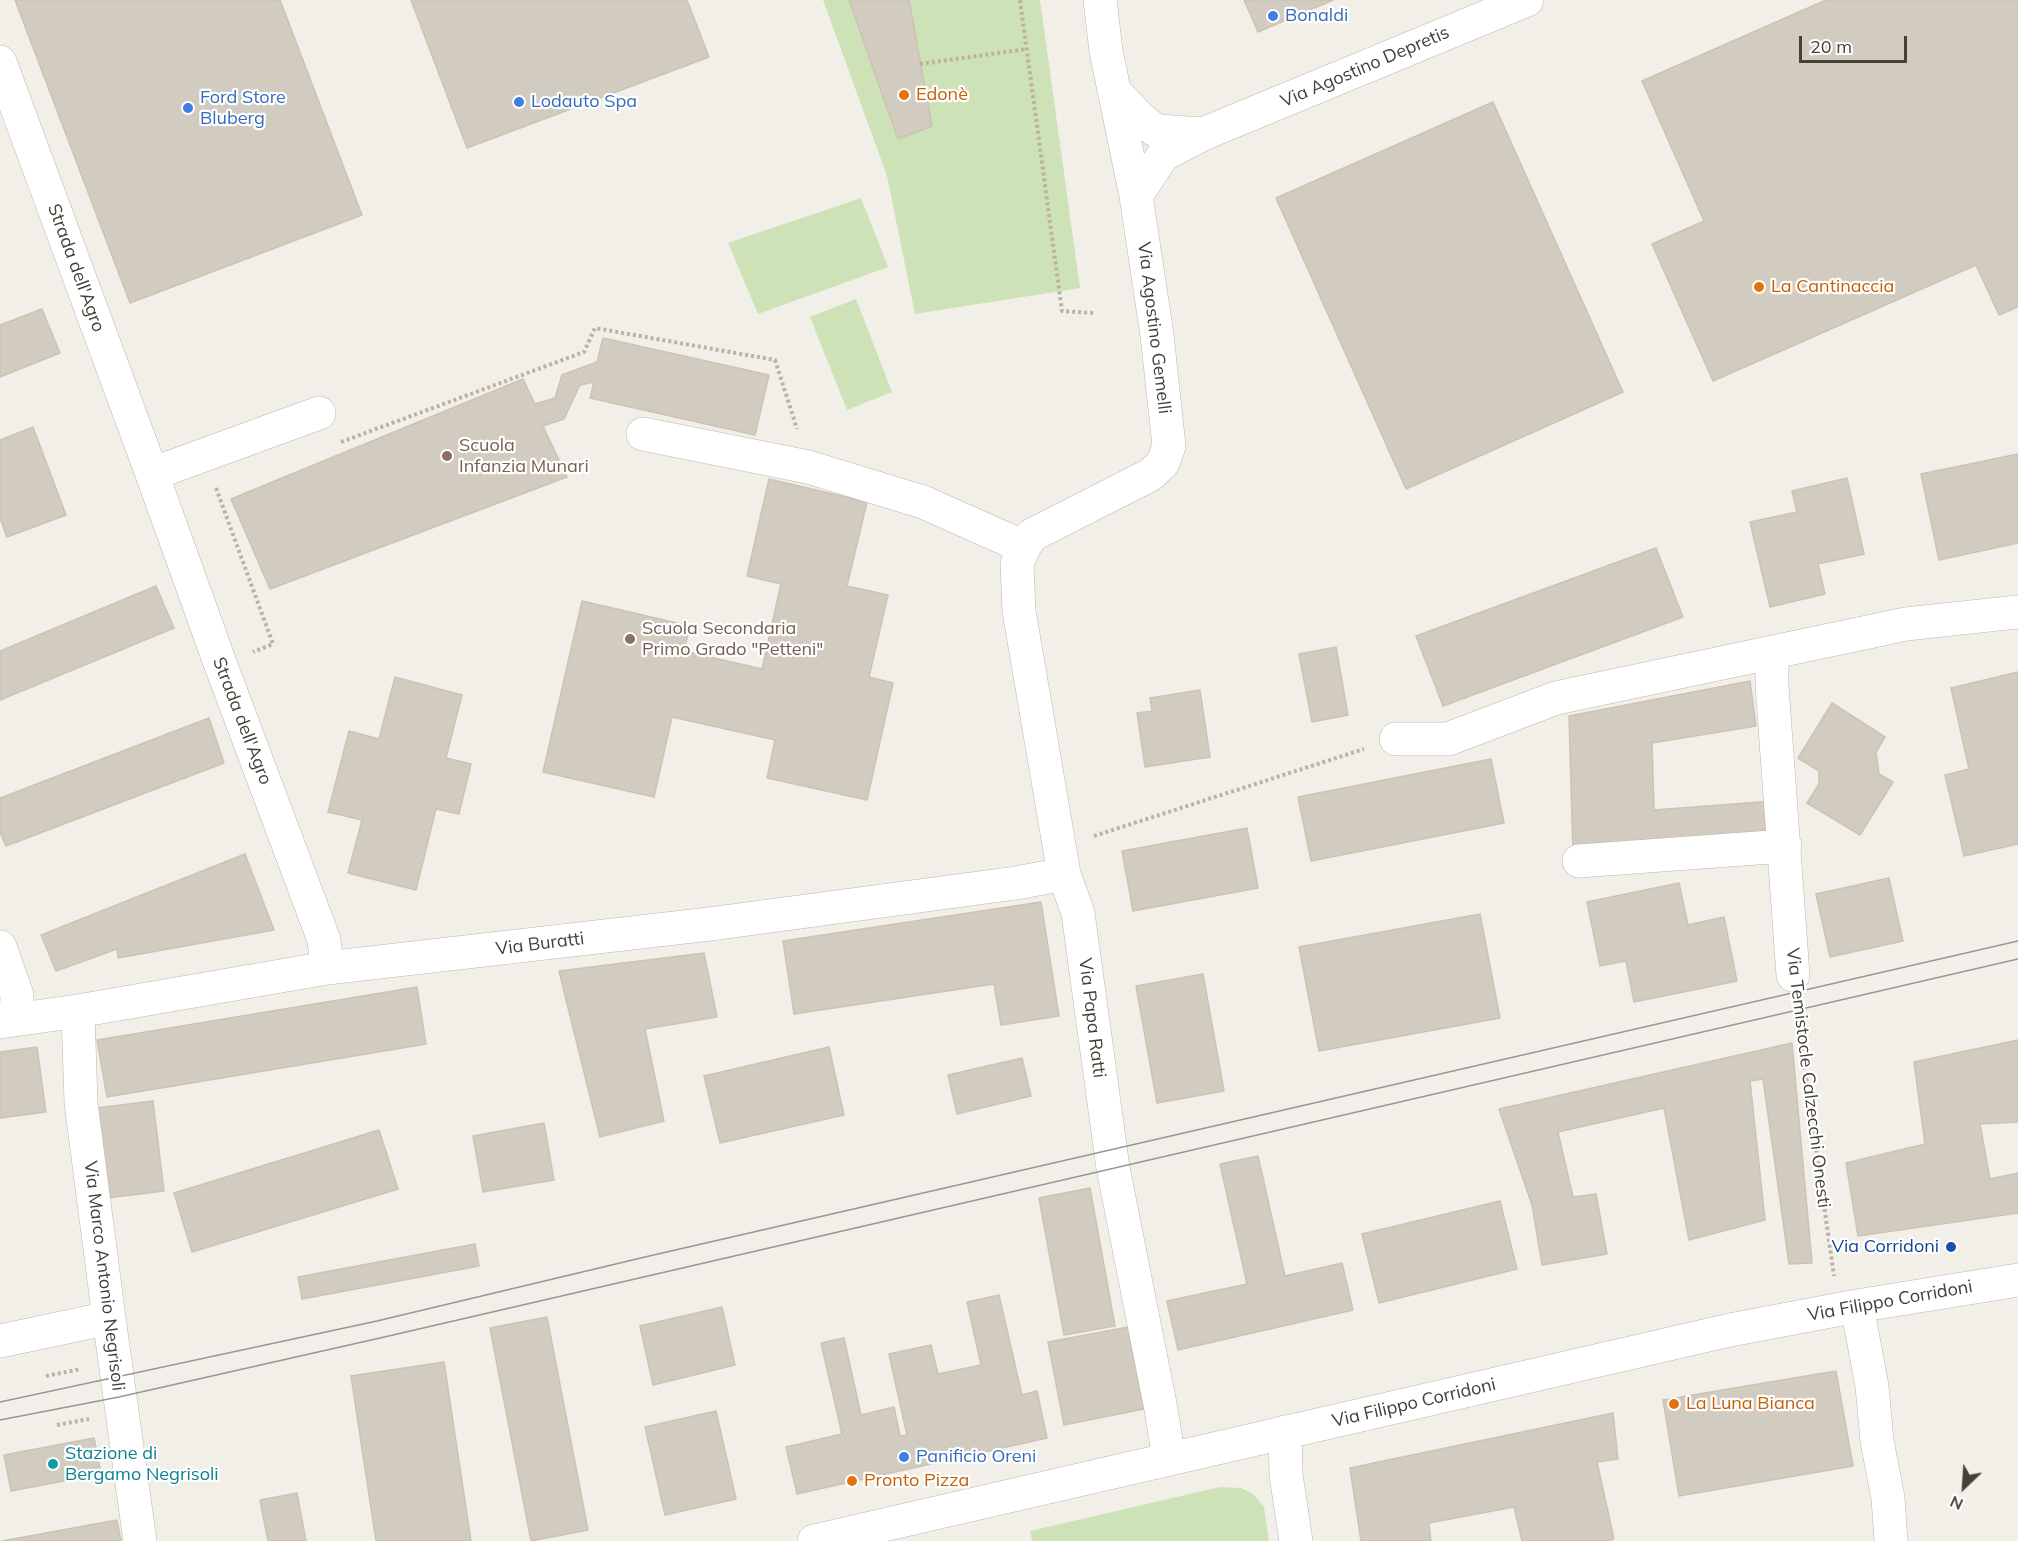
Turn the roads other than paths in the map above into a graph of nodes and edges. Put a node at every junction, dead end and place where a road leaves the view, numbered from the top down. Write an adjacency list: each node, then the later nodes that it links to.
1 (1100, 0): 4 (street, Via Agostino Gemelli)
2 (1527, 0): 5 (street, Via Agostino Depretis)
3 (0, 62): 9 (street, Strada dell'Agro)
4 (1116, 93): 5 (street, Via Agostino Depretis); 6 (street, Via Agostino Gemelli)
5 (1203, 134): 6 (street, Via Agostino Depretis)
6 (1136, 196): 10 (street, Via Agostino Gemelli)
7 (319, 413): 9 (street)
8 (643, 434): 10 (street)
9 (152, 474): 18 (street, Strada dell'Agro)
10 (1021, 562): 15 (street, Via Papa Ratti)
11 (2018, 612): 12 (street)
12 (1772, 654): 13 (street); 14 (street, Via Temistocle Calzecchi Onesti)
13 (1396, 739)
14 (1785, 846): 16 (street); 19 (street, Via Temistocle Calzecchi Onesti)
15 (1062, 861): 18 (street, Via Buratti); 27 (street, Via Papa Ratti)
16 (1579, 861)
17 (0, 947): 21 (street, Via Buratti)
18 (327, 968): 20 (street, Via Buratti)
19 (1793, 975)
20 (78, 1011): 21 (street, Via Buratti); 24 (street, Via Marco Antonio Negrisoli)
21 (8, 1020)
22 (2018, 1280): 23 (street, Via Filippo Corridoni)
23 (1848, 1308): 26 (street, Via Filippo Corridoni); 31 (street)
24 (109, 1318): 25 (street); 28 (street, Via Marco Antonio Negrisoli)
25 (0, 1341)
26 (1285, 1432): 27 (street, Via Filippo Corridoni); 30 (street)
27 (1169, 1459): 29 (street, Via Filippo Corridoni)
28 (140, 1541)
29 (814, 1541)
30 (1296, 1541)
31 (1891, 1541)

